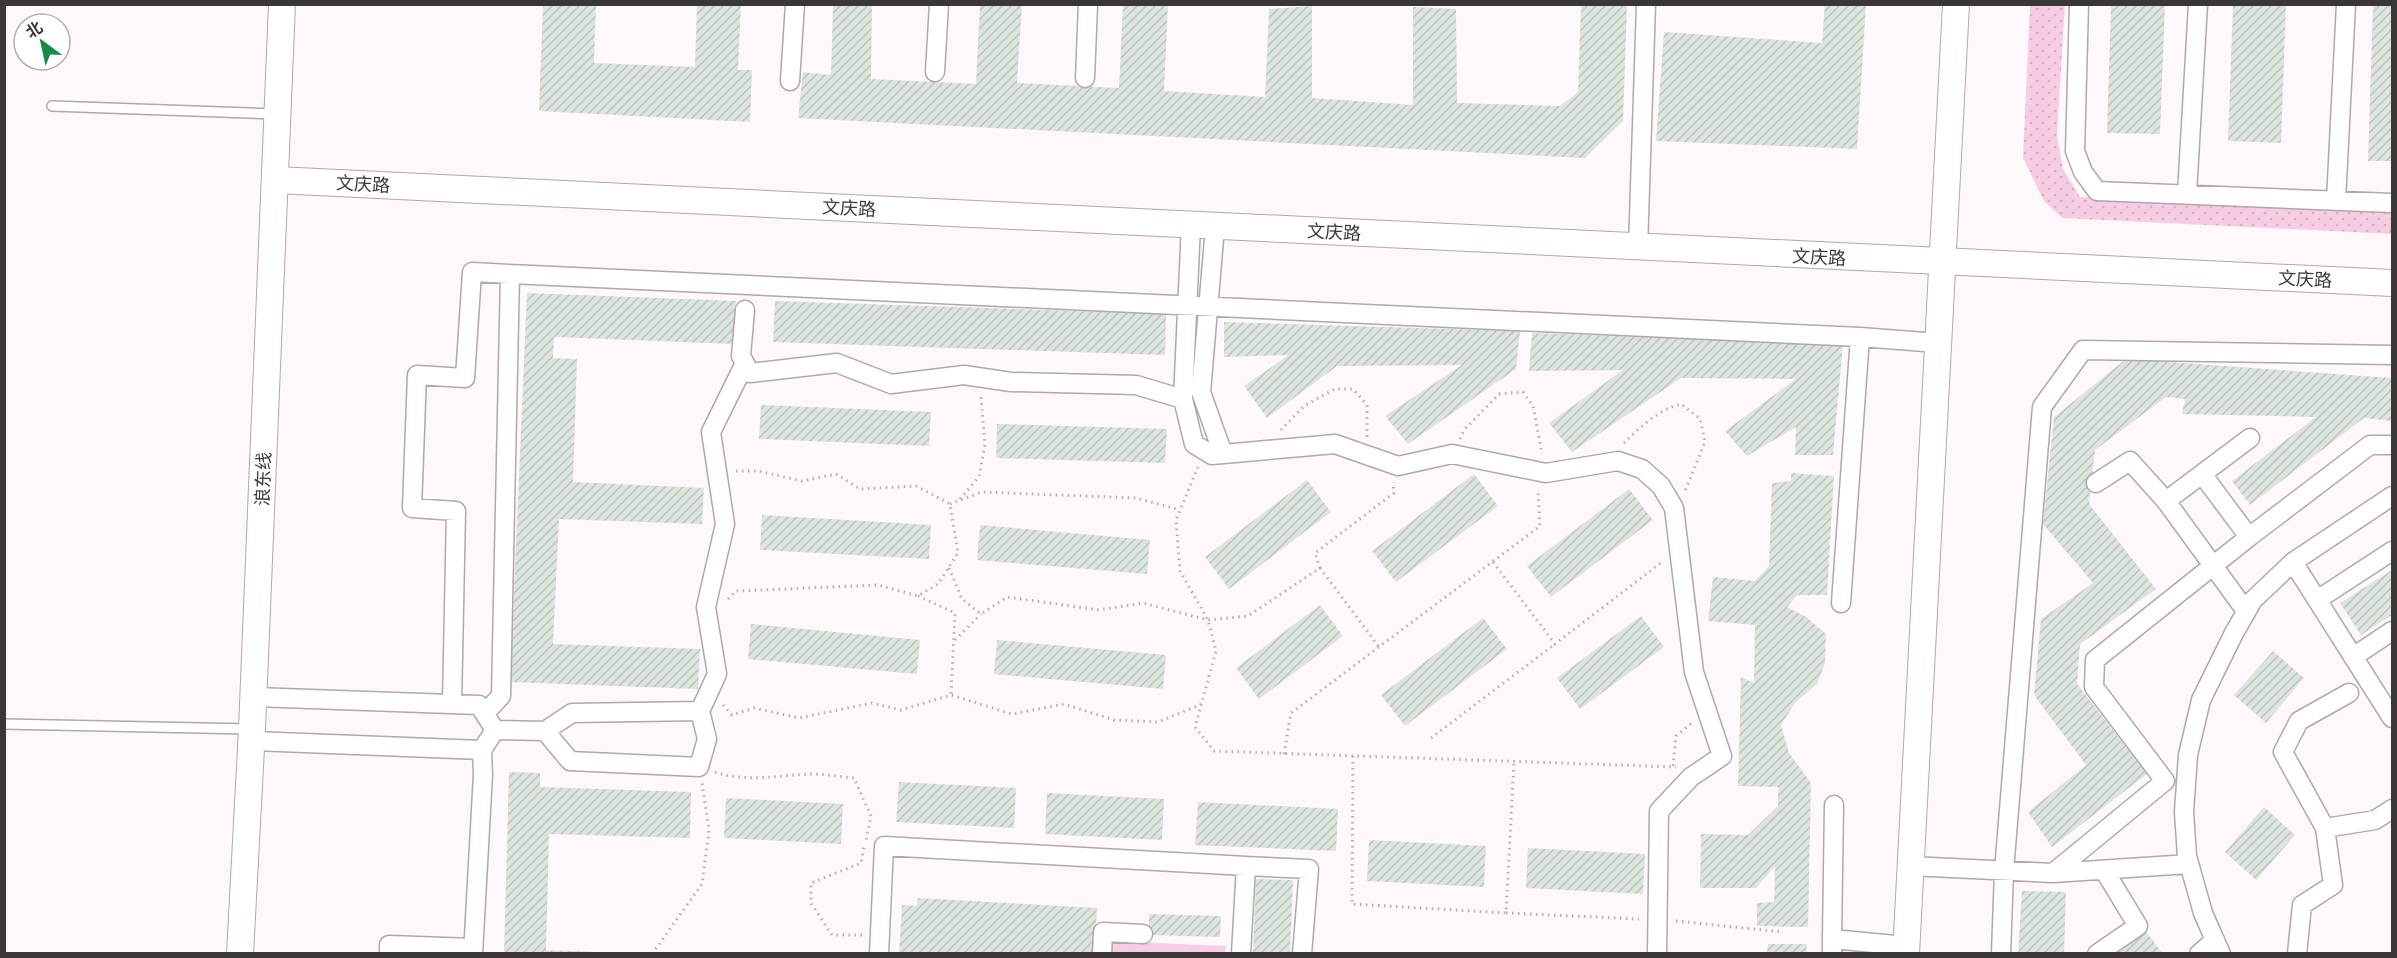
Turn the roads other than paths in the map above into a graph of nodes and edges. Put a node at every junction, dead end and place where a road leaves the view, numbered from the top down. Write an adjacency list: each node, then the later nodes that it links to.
1 (282, 4): 14 (street, 浪东线)
2 (795, 4): 12 (street)
3 (939, 4): 10 (street)
4 (1088, 4): 11 (street)
5 (1646, 4): 20 (street)
6 (1956, 4): 21 (street)
7 (2079, 4): 16 (street)
8 (2198, 4): 16 (street)
9 (2346, 4): 17 (street)
10 (934, 72)
11 (1084, 78)
12 (790, 81)
13 (52, 106): 14 (lane)
14 (278, 114): 15 (street, 浪东线)
15 (276, 180): 19 (street, 文庆路); 49 (street, 浪东线)
16 (2187, 194): 17 (street)
17 (2336, 201): 18 (street)
18 (2392, 203)
19 (1203, 226): 20 (street, 文庆路); 24 (street); 25 (street)
20 (1638, 248): 21 (street, 文庆路)
21 (1942, 262): 23 (street, 文庆路); 28 (street)
22 (510, 274): 24 (street); 50 (street); 53 (street)
23 (2392, 283)
24 (1187, 307): 25 (street); 31 (street)
25 (1209, 308): 27 (street); 34 (street)
26 (745, 310): 30 (street)
27 (1860, 337): 28 (street); 44 (street)
28 (1938, 343): 64 (street)
29 (2392, 355): 66 (street)
30 (745, 363): 31 (street); 51 (street)
31 (1183, 399): 34 (street)
32 (2250, 438): 35 (street)
33 (2392, 446): 39 (street)
34 (1214, 453): 79 (street)
35 (2202, 474): 38 (street); 39 (street)
36 (2096, 483): 38 (street)
37 (2392, 496): 41 (street)
38 (2166, 501): 42 (street)
39 (2249, 537): 42 (street)
40 (2392, 551): 43 (street)
41 (2293, 562): 43 (street); 45 (street)
42 (2213, 566): 45 (street); 67 (street)
43 (2317, 600): 47 (street)
44 (1841, 603)
45 (2246, 611): 62 (street)
46 (2392, 631): 47 (street)
47 (2353, 657): 52 (street)
48 (2349, 693): 61 (street)
49 (253, 698): 50 (street); 57 (street, 浪东线)
50 (452, 704): 53 (street)
51 (700, 711): 56 (street); 56 (street)
52 (2391, 711)
53 (485, 713): 55 (street)
54 (4, 724): 57 (lane)
55 (495, 730): 56 (street); 58 (street)
56 (545, 731)
57 (252, 735): 58 (street); 73 (street, 浪东线)
58 (482, 750): 72 (street)
59 (1834, 806): 69 (street)
60 (2392, 809): 61 (street)
61 (2325, 828): 83 (street)
62 (2189, 864): 65 (street); 70 (street)
63 (1246, 866): 75 (street); 77 (street); 78 (street)
64 (1910, 866): 66 (street); 71 (street)
65 (2104, 870): 67 (street); 81 (street)
66 (2004, 871): 67 (street); 80 (street)
67 (2053, 873)
68 (1143, 934): 76 (street)
69 (1832, 946): 71 (street)
70 (2218, 947): 82 (street)
71 (1906, 950)
72 (473, 951): 74 (street)
73 (240, 954)
74 (389, 954)
75 (879, 954)
76 (1102, 954)
77 (1241, 954)
78 (1302, 954)
79 (1658, 954)
80 (2001, 954)
81 (2097, 954)
82 (2199, 954)
83 (2297, 954)

